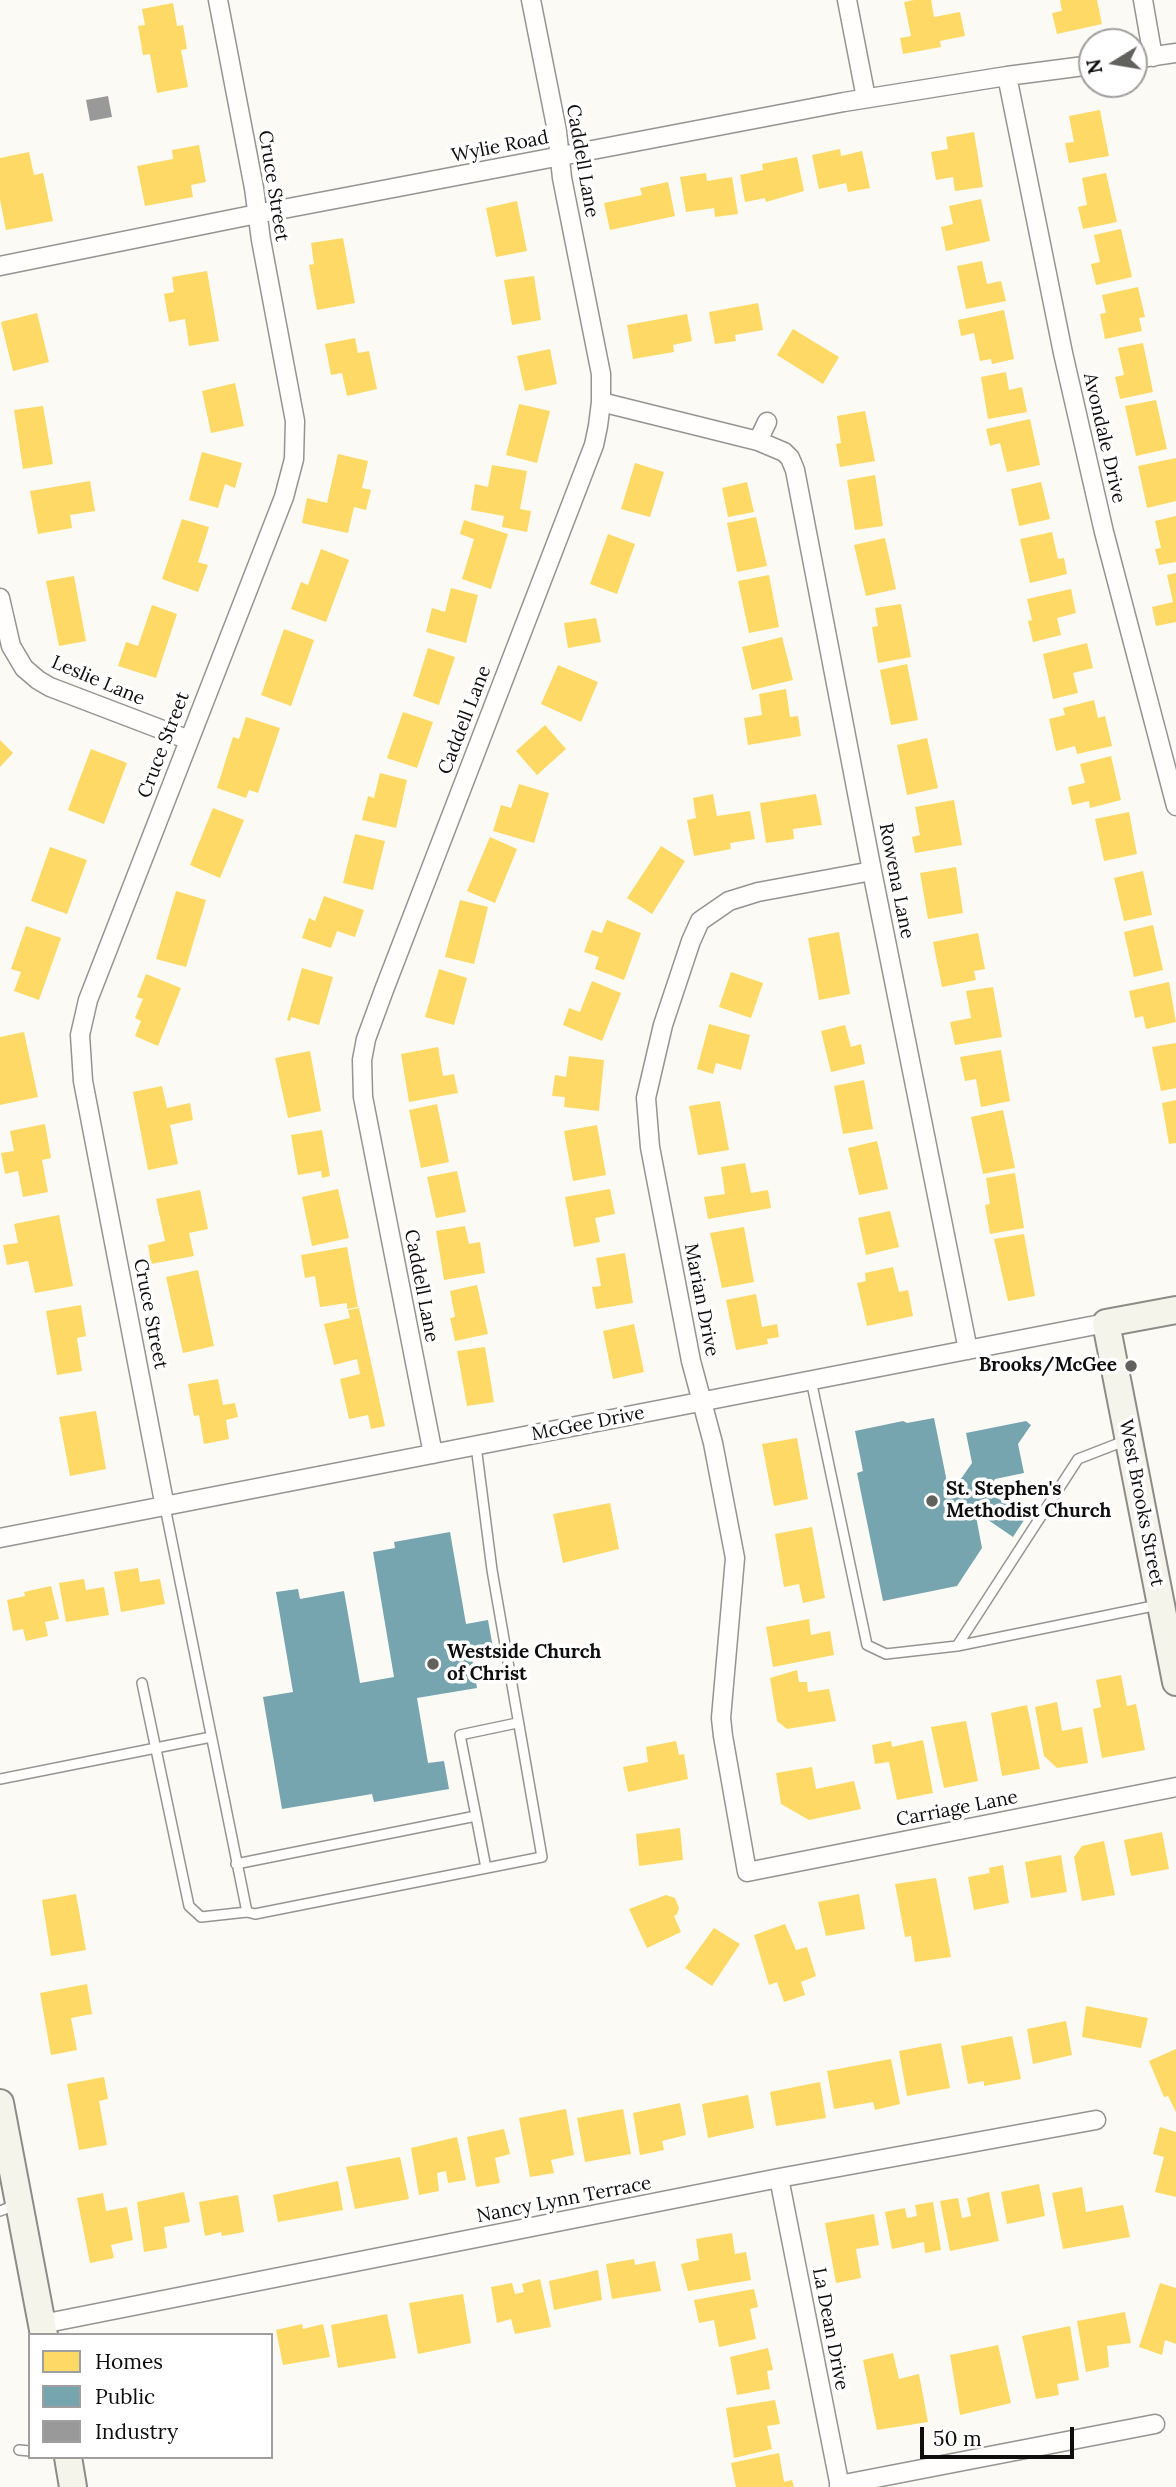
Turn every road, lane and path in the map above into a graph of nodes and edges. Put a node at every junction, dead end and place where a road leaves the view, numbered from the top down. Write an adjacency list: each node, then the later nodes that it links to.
1 (218, 0): 12 (street, Cruce Street)
2 (531, 0): 11 (street, Caddell Lane)
3 (847, 0): 10 (street)
4 (1143, 0): 6 (street)
5 (1176, 53): 6 (street)
6 (1153, 57): 7 (street)
7 (1148, 58)
8 (1078, 67): 9 (street, Wylie Road)
9 (1007, 76): 10 (street, Wylie Road); 19 (street, Avondale Drive)
10 (866, 98): 11 (street, Wylie Road)
11 (560, 157): 12 (street, Wylie Road); 14 (street, Caddell Lane)
12 (257, 214): 13 (street, Wylie Road); 18 (street, Cruce Street)
13 (0, 266)
14 (601, 402): 16 (street, Rowena Lane); 28 (street, Caddell Lane)
15 (767, 422): 16 (street)
16 (758, 441): 20 (street, Rowena Lane)
17 (0, 598): 18 (street, Leslie Lane)
18 (189, 740): 29 (street, Cruce Street)
19 (1176, 806)
20 (872, 871): 23 (street, Rowena Lane); 25 (street, Marian Drive)
21 (1176, 1310): 22 (street, McGee Drive)
22 (1105, 1323): 23 (street, McGee Drive); 26 (street, West Brooks Street)
23 (968, 1350): 24 (street, McGee Drive)
24 (811, 1380): 25 (street, McGee Drive); 32 (lane)
25 (702, 1402): 27 (street, McGee Drive); 43 (street, Marian Drive)
26 (1128, 1439): 31 (street, West Brooks Street); 32 (lane)
27 (476, 1446): 28 (street, McGee Drive); 35 (lane)
28 (433, 1454): 29 (street, McGee Drive)
29 (165, 1507): 30 (street, McGee Drive); 36 (lane)
30 (0, 1538)
31 (1161, 1604): 32 (lane); 33 (street, West Brooks Street)
32 (957, 1646)
33 (1176, 1682)
34 (142, 1683): 37 (lane)
35 (517, 1723): 40 (lane); 42 (lane)
36 (211, 1737): 37 (lane); 41 (lane)
37 (155, 1748): 38 (lane); 44 (lane)
38 (0, 1779)
39 (1176, 1787): 43 (street, Carriage Lane)
40 (476, 1816): 41 (lane); 42 (lane)
41 (236, 1864): 44 (lane)
42 (486, 1868): 44 (lane)
43 (747, 1872)
44 (247, 1912)
45 (0, 2103): 48 (street)
46 (1096, 2120): 47 (street, Nancy Lynn Terrace)
47 (779, 2178): 49 (street, Nancy Lynn Terrace); 54 (street, La Dean Drive)
48 (10, 2207): 49 (street)
49 (43, 2329)
50 (1155, 2424): 54 (street)
51 (19, 2450): 52 (lane)
52 (28, 2451)
53 (68, 2459): 55 (street)
54 (839, 2486)
55 (73, 2487)

